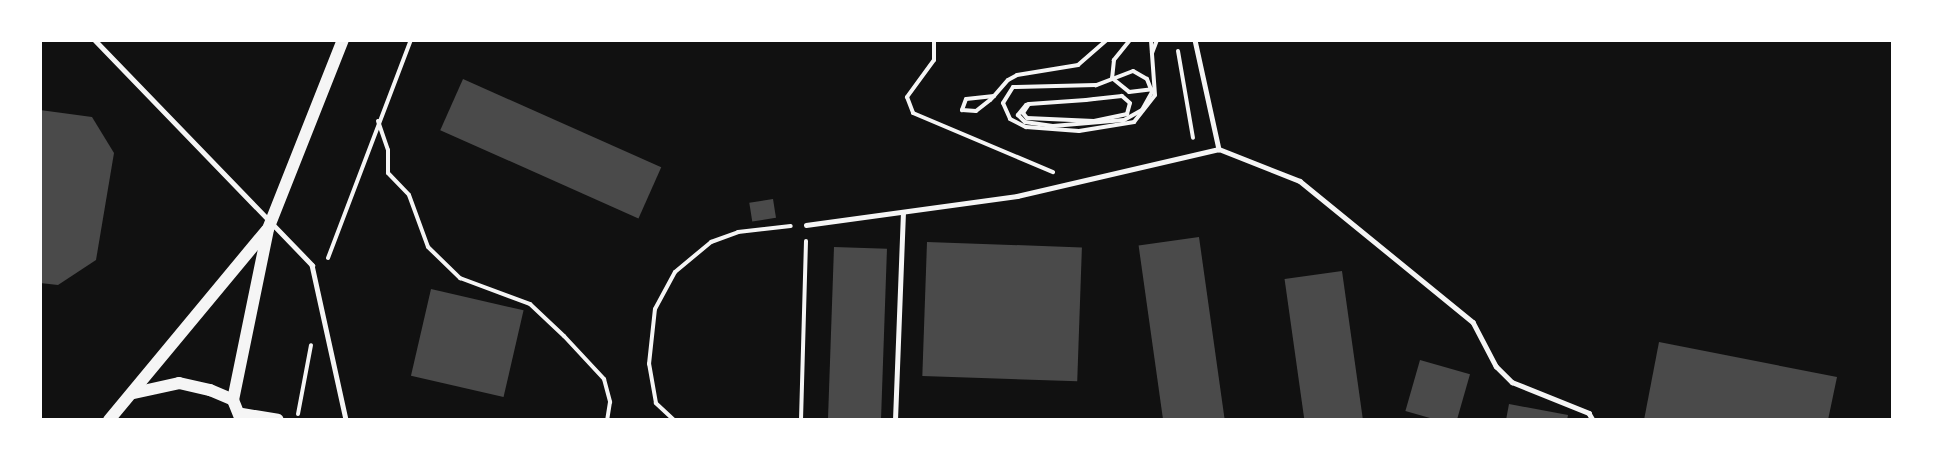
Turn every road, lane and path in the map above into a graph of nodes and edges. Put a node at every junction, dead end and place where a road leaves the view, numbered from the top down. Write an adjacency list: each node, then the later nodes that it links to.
1 (95, 40): 31 (lane)
2 (342, 40): 22 (main road)
3 (411, 40): 16 (path)
4 (934, 40): 19 (path)
5 (1130, 40): 12 (path)
6 (1151, 40): 11 (path)
7 (1157, 40): 11 (path)
8 (1176, 40): 18 (path)
9 (1195, 40): 17 (lane)
10 (1107, 41): 14 (path)
11 (1152, 53): 12 (path)
12 (1112, 78): 13 (path); 13 (path)
13 (1152, 89): 15 (path)
14 (994, 96): 14 (path)
15 (1029, 104): 15 (path)
16 (378, 121): 23 (path); 32 (path)
17 (1219, 149): 18 (lane); 36 (lane)
18 (1196, 156): 19 (lane)
19 (1060, 186): 20 (lane)
20 (903, 214): 21 (lane); 35 (lane)
21 (806, 225): 33 (path); 34 (path)
22 (268, 230): 25 (main road); 26 (main road)
23 (326, 263)
24 (312, 341): 30 (path)
25 (133, 394): 26 (main road); 28 (main road)
26 (233, 400): 27 (main road)
27 (241, 417): 29 (main road)
28 (110, 420)
29 (278, 420)
30 (297, 420)
31 (346, 420)
32 (607, 420)
33 (674, 420)
34 (801, 420)
35 (895, 420)
36 (1593, 420)

